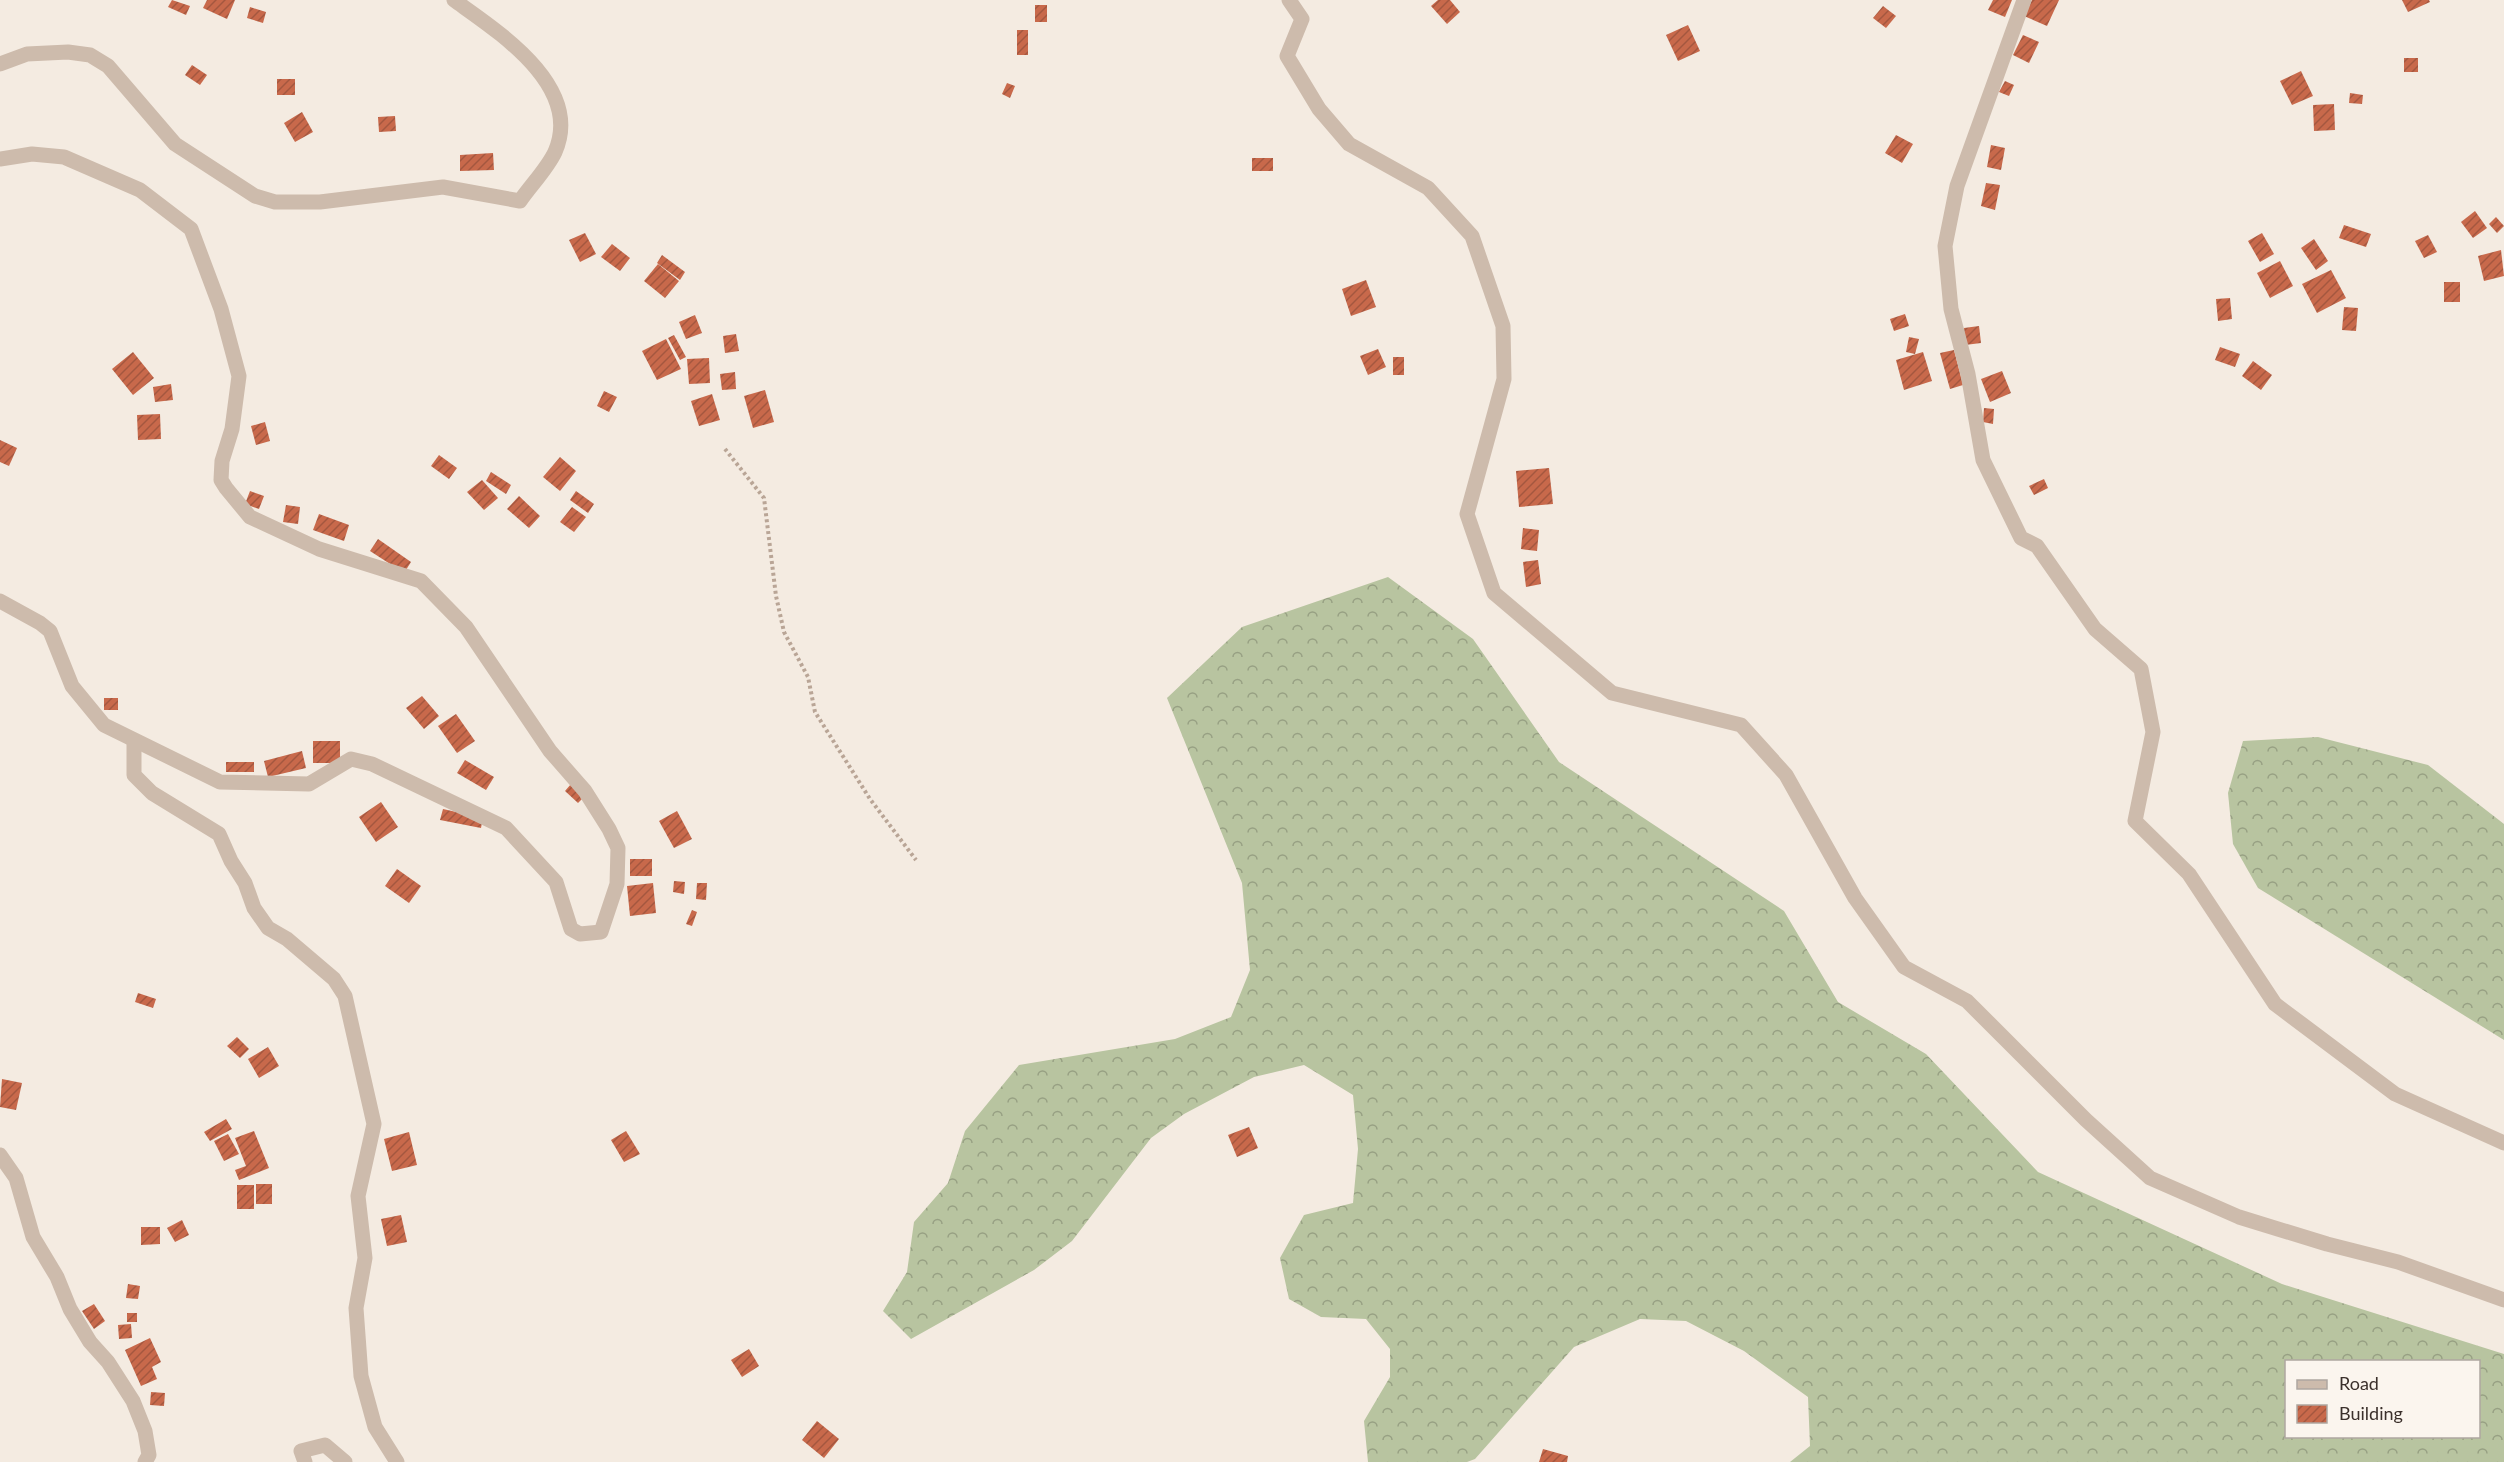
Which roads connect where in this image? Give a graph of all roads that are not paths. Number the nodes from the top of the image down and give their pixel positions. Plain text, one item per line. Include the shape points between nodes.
1 (454, 0) edge
2 (1289, 0) edge
3 (2024, 0) edge
4 (0, 64) edge
5 (0, 159) edge
6 (0, 602) edge
7 (134, 742) junction
8 (2504, 1143) edge
9 (0, 1155) edge
10 (2504, 1300) edge
11 (145, 1462) edge
12 (305, 1462) edge
13 (345, 1462) edge
14 (397, 1462) edge

1 - 4 street via 531,62 554,96 559,116 555,152 520,201 443,187 320,202 274,202 255,196 175,144 108,66 90,55 27,54
2 - 10 street via 1302,19 1287,56 1318,109 1348,144 1428,189 1472,236 1480,259 1503,326 1504,379 1467,514 1494,593 1612,693 1741,725 1785,776 1855,898 1904,967 1968,1001 2086,1120 2150,1178 2239,1217 2398,1262
3 - 8 street via 1957,186 1946,246 1951,309 1968,374 1983,460 2021,538 2037,546 2095,629 2141,669 2153,732 2135,821 2189,874 2274,1004 2395,1094
5 - 7 street via 32,154 64,156 140,190 191,229 221,309 239,376 221,480 250,517 319,549 421,581 466,627 550,751 585,791 618,848 617,884 602,932 580,934 571,929 556,882 506,828 372,764 351,759 309,784 220,783
6 - 7 street via 50,631 72,686 95,717
7 - 14 street via 134,776 152,793 219,834 254,908 268,928 334,979 345,996 374,1124 358,1196 365,1258 356,1308 362,1376 375,1427
9 - 11 street via 16,1178 33,1237 57,1277 70,1309 133,1401 145,1431 149,1455
12 - 13 street via 301,1451 325,1445

